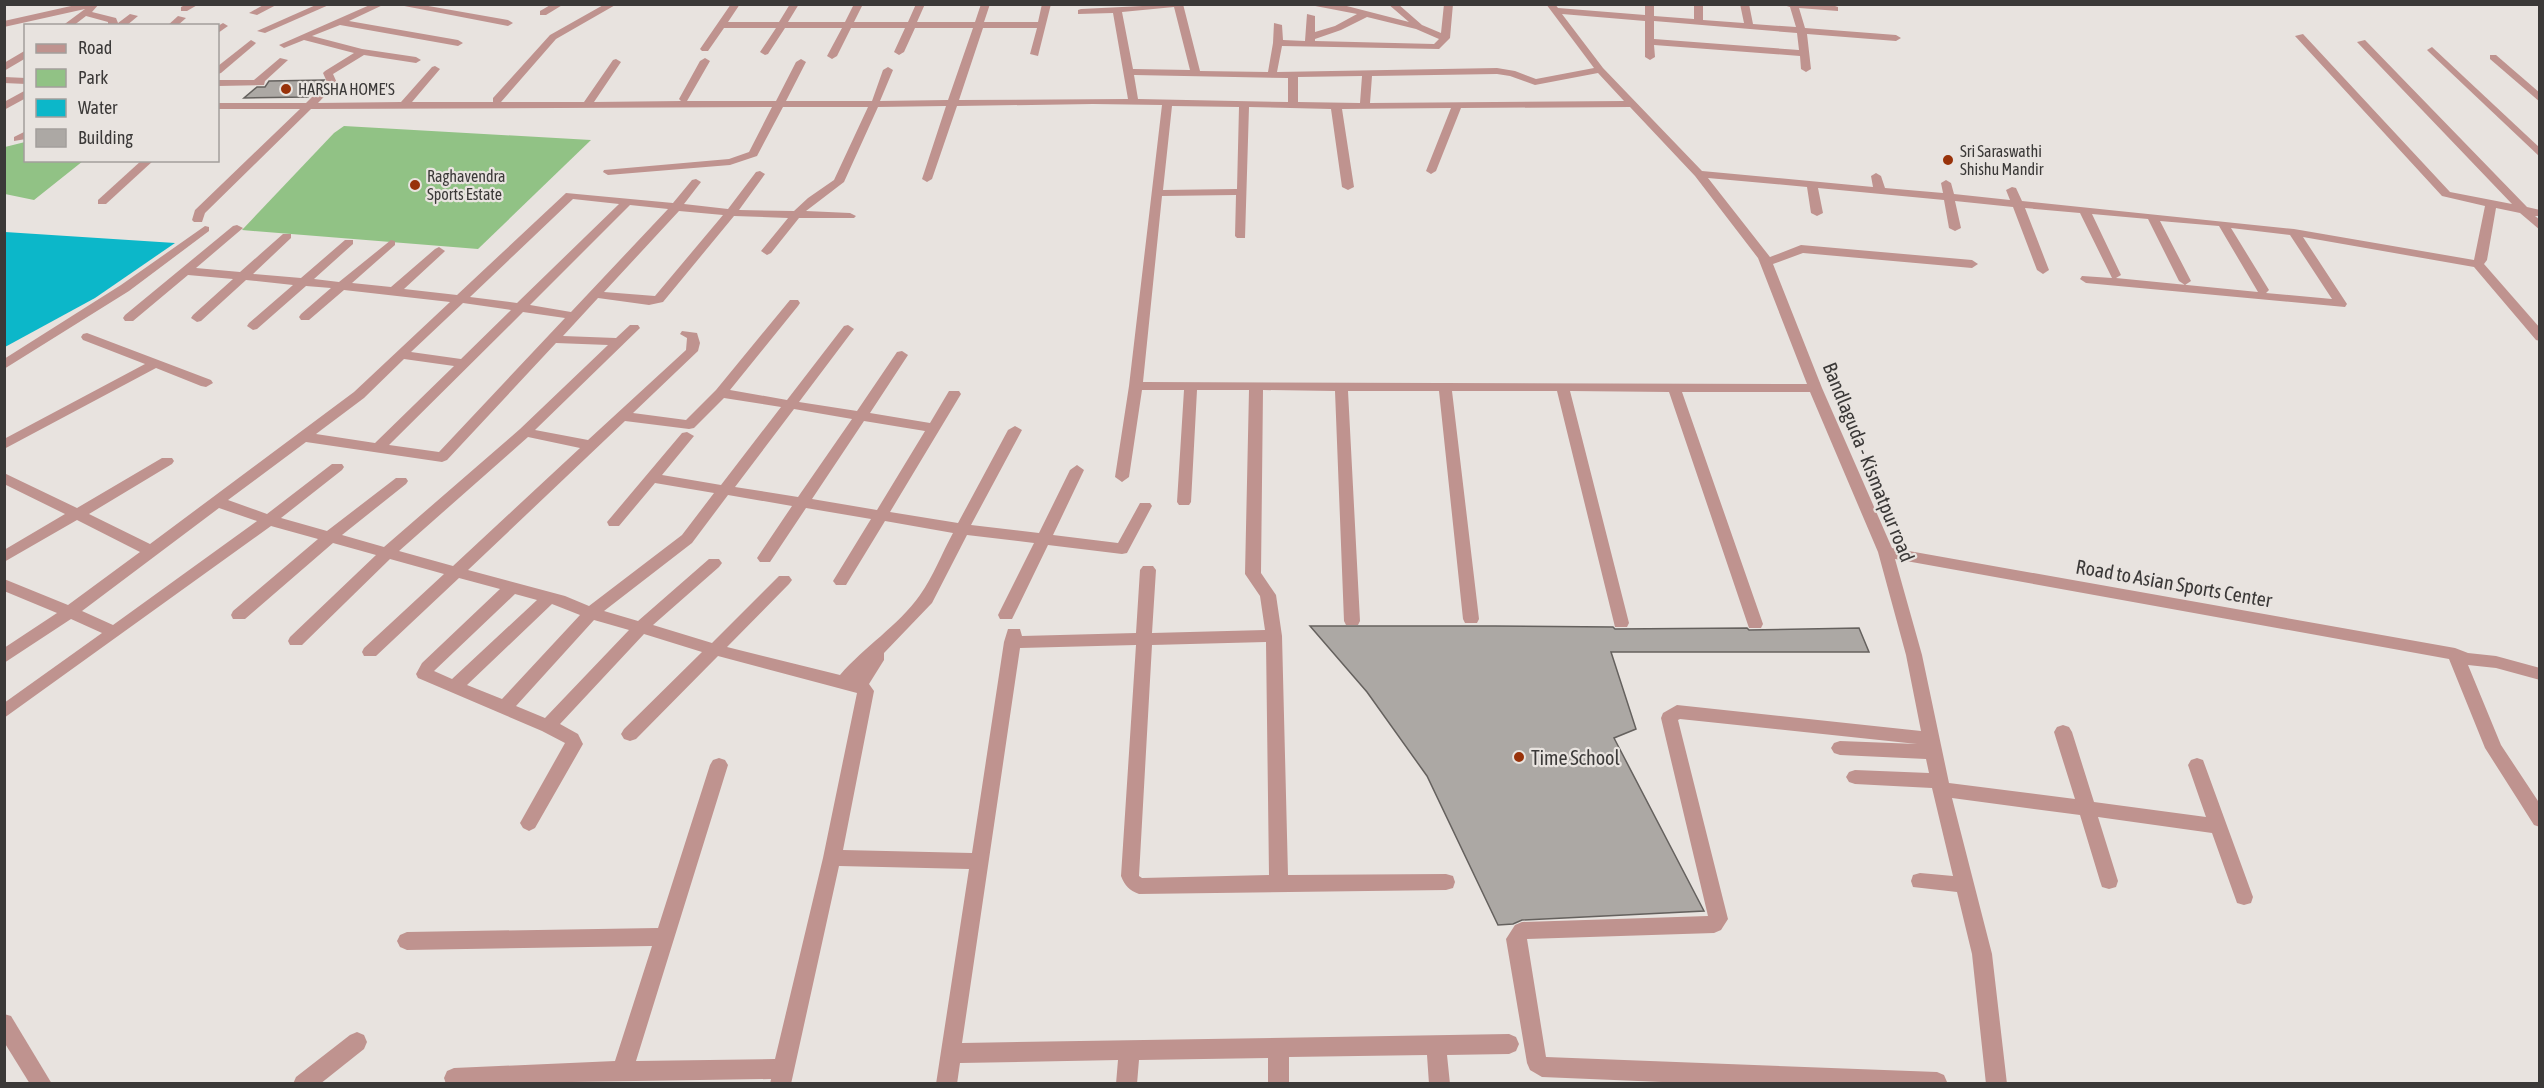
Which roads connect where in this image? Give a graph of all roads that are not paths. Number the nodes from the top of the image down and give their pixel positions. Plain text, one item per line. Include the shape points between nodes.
1 (96, 4) edge
2 (195, 4) edge
3 (273, 4) edge
4 (327, 4) edge
5 (381, 4) edge
6 (398, 4) edge
7 (560, 4) edge
8 (614, 4) edge
9 (736, 4) edge
10 (795, 4) edge
11 (859, 4) edge
12 (921, 4) edge
13 (986, 4) edge
14 (1047, 4) edge
15 (1178, 4) edge
16 (1309, 4) edge
17 (1392, 4) edge
18 (1449, 4) edge
19 (1649, 4) edge
20 (1698, 4) edge
21 (1744, 4) edge
22 (1784, 4) edge
23 (1335, 5) edge
24 (1794, 5) edge
25 (1554, 8) edge
26 (1835, 9) dead end
27 (1117, 10) junction
28 (1081, 12) dead end
29 (85, 13) junction
30 (254, 13) dead end
31 (543, 13) dead end
32 (1365, 14) junction
33 (133, 16) dead end
34 (1310, 16) dead end
35 (1649, 19) junction
36 (340, 22) junction
37 (508, 23) dead end
38 (1699, 23) junction
39 (4, 24) edge
40 (69, 24) edge
41 (113, 24) edge
42 (123, 24) edge
43 (173, 24) edge
44 (723, 25) junction
45 (1042, 25) junction
46 (1277, 25) dead end
47 (781, 26) junction
48 (848, 26) junction
49 (912, 26) junction
50 (978, 26) junction
51 (1419, 27) junction
52 (1749, 27) junction
53 (262, 31) dead end
54 (1802, 32) junction
55 (2300, 36) dead end
56 (303, 37) junction
57 (1445, 38) junction
58 (1896, 38) dead end
59 (1310, 41) junction
60 (1652, 42) junction
61 (2362, 42) dead end
62 (251, 43) dead end
63 (458, 43) dead end
64 (1278, 43) junction
65 (284, 45) dead end
66 (705, 49) dead end
67 (2432, 50) dead end
68 (362, 52) junction
69 (765, 52) dead end
70 (899, 52) dead end
71 (1803, 53) junction
72 (24, 54) edge
73 (1035, 54) dead end
74 (832, 56) dead end
75 (1650, 57) dead end
76 (2493, 57) dead end
77 (283, 60) dead end
78 (416, 60) dead end
79 (705, 61) dead end
80 (616, 62) dead end
81 (801, 62) dead end
82 (4, 68) edge
83 (435, 69) dead end
84 (1806, 69) dead end
85 (219, 70) edge
86 (888, 70) dead end
87 (1600, 70) junction
88 (1129, 72) junction
89 (1196, 73) junction
90 (1367, 73) junction
91 (1272, 75) junction
92 (1293, 75) junction
93 (4, 80) edge
94 (24, 81) edge
95 (1535, 82) junction
96 (219, 83) edge
97 (24, 94) edge
98 (1534, 94) junction
99 (684, 99) junction
100 (2540, 99) edge
101 (497, 100) junction
102 (875, 102) junction
103 (952, 102) junction
104 (1134, 102) junction
105 (310, 103) junction
106 (405, 103) junction
107 (588, 103) junction
108 (780, 103) junction
109 (1167, 103) junction
110 (219, 104) edge
111 (1632, 104) junction
112 (1500, 105) junction
113 (1546, 105) junction
114 (1244, 106) junction
115 (1293, 106) junction
116 (1336, 106) junction
117 (1365, 106) junction
118 (1457, 106) junction
119 (4, 107) edge
120 (2540, 154) edge
121 (147, 162) edge
122 (1431, 171) dead end
123 (608, 172) dead end
124 (760, 174) dead end
125 (1699, 174) junction
126 (1876, 176) dead end
127 (927, 179) dead end
128 (696, 182) dead end
129 (1946, 183) dead end
130 (1812, 185) junction
131 (1348, 187) dead end
132 (2012, 190) dead end
133 (1242, 192) junction
134 (1880, 192) junction
135 (1158, 193) junction
136 (1948, 198) junction
137 (102, 202) dead end
138 (627, 202) junction
139 (2016, 204) junction
140 (2491, 204) junction
141 (675, 208) junction
142 (2084, 209) junction
143 (2525, 212) junction
144 (731, 213) junction
145 (1817, 213) dead end
146 (2540, 213) edge
147 (795, 216) junction
148 (850, 216) dead end
149 (2152, 216) junction
150 (2223, 223) junction
151 (2540, 227) edge
152 (237, 228) dead end
153 (1955, 228) dead end
154 (2294, 232) junction
155 (287, 236) dead end
156 (1241, 236) dead end
157 (348, 242) dead end
158 (391, 243) dead end
159 (439, 251) dead end
160 (767, 251) dead end
161 (1766, 262) junction
162 (2477, 263) junction
163 (1972, 264) dead end
164 (2043, 270) dead end
165 (186, 271) junction
166 (2115, 275) dead end
167 (243, 276) junction
168 (2086, 279) dead end
169 (2185, 281) dead end
170 (303, 282) junction
171 (341, 285) junction
172 (2263, 290) dead end
173 (394, 291) junction
174 (594, 294) junction
175 (458, 300) junction
176 (794, 303) dead end
177 (518, 307) junction
178 (573, 316) junction
179 (305, 317) dead end
180 (129, 318) dead end
181 (196, 318) dead end
182 (253, 326) dead end
183 (634, 328) dead end
184 (848, 329) dead end
185 (686, 334) dead end
186 (87, 336) dead end
187 (2540, 337) edge
188 (552, 339) junction
189 (619, 342) junction
190 (401, 355) junction
191 (902, 355) dead end
192 (155, 363) junction
193 (463, 363) junction
194 (4, 365) edge
195 (206, 383) dead end
196 (1136, 386) junction
197 (1191, 386) junction
198 (1256, 387) junction
199 (1341, 387) junction
200 (1445, 387) junction
201 (1674, 387) junction
202 (1563, 388) junction
203 (1815, 388) junction
204 (721, 393) junction
205 (954, 394) dead end
206 (791, 404) junction
207 (862, 415) junction
208 (620, 416) junction
209 (933, 428) junction
210 (1015, 430) dead end
211 (525, 432) junction
212 (687, 436) dead end
213 (303, 437) junction
214 (4, 445) edge
215 (590, 445) junction
216 (378, 448) junction
217 (167, 461) dead end
218 (337, 467) dead end
219 (1077, 470) dead end
220 (1122, 477) dead end
221 (4, 478) edge
222 (651, 478) junction
223 (401, 481) dead end
224 (725, 490) junction
225 (218, 502) junction
226 (803, 502) junction
227 (1184, 502) dead end
228 (1145, 506) dead end
229 (78, 514) junction
230 (880, 515) junction
231 (269, 520) junction
232 (614, 522) dead end
233 (962, 529) junction
234 (331, 536) junction
235 (1043, 539) junction
236 (152, 551) junction
237 (388, 552) junction
238 (1886, 552) junction
239 (4, 557) edge
240 (765, 558) dead end
241 (714, 563) dead end
242 (1148, 570) dead end
243 (456, 572) junction
244 (784, 580) dead end
245 (841, 580) dead end
246 (4, 584) edge
247 (512, 588) junction
248 (549, 598) junction
249 (70, 612) junction
250 (591, 613) junction
251 (238, 615) dead end
252 (1471, 619) dead end
253 (1352, 621) dead end
254 (1621, 623) dead end
255 (1755, 624) dead end
256 (641, 627) junction
257 (1011, 630) junction
258 (115, 632) junction
259 (1274, 636) junction
260 (1143, 638) junction
261 (296, 641) dead end
262 (713, 649) junction
263 (370, 652) dead end
264 (2455, 654) junction
265 (4, 657) edge
266 (2540, 674) edge
267 (851, 684) junction
268 (455, 686) junction
269 (504, 708) junction
270 (4, 712) edge
271 (548, 726) junction
272 (2063, 732) dead end
273 (630, 734) dead end
274 (1932, 746) junction
275 (1840, 748) dead end
276 (718, 765) dead end
277 (2198, 765) dead end
278 (1855, 777) dead end
279 (1940, 785) junction
280 (2085, 808) junction
281 (2540, 820) edge
282 (529, 823) dead end
283 (2218, 826) junction
284 (832, 858) junction
285 (979, 861) junction
286 (1920, 881) dead end
287 (2109, 881) dead end
288 (1446, 882) dead end
289 (1280, 883) junction
290 (1965, 885) junction
291 (2244, 897) dead end
292 (664, 937) junction
293 (407, 941) dead end
294 (4, 1023) edge
295 (357, 1042) dead end
296 (1509, 1044) dead end
297 (1436, 1046) junction
298 (1278, 1048) junction
299 (1129, 1051) junction
300 (951, 1053) junction
301 (622, 1071) junction
302 (782, 1076) edge
303 (454, 1078) dead end
304 (1937, 1082) dead end
305 (42, 1083) edge
306 (303, 1083) edge
307 (946, 1083) edge
308 (1126, 1083) edge
309 (1280, 1083) edge
310 (1440, 1083) edge
311 (1997, 1083) edge

1 - 29 street
1 - 39 street
2 - 43 street
3 - 30 street
4 - 53 street
5 - 36 street
6 - 37 street
7 - 31 street
8 - 101 street via 553,37
9 - 44 street
10 - 47 street
11 - 48 street
12 - 49 street
13 - 50 street
14 - 45 street
15 - 27 street
15 - 89 street
16 - 23 street
17 - 51 street
18 - 57 street
19 - 35 street
20 - 38 street
21 - 52 street
22 - 24 street
23 - 32 street
24 - 26 street
24 - 54 street
25 - 35 street
25 - 87 street, Bandlaguda - Kismatpur road
27 - 28 street
27 - 88 street
29 - 40 street
29 - 41 street via 113,20
32 - 51 street
32 - 59 street
33 - 42 street
34 - 59 street
35 - 38 street
35 - 60 street
36 - 56 street
36 - 63 street
38 - 52 street
44 - 47 street
44 - 66 street
45 - 50 street
45 - 73 street
46 - 64 street
47 - 48 street
47 - 69 street
48 - 49 street
48 - 74 street
49 - 50 street
49 - 70 street
50 - 103 street
51 - 57 street
52 - 54 street
54 - 58 street
54 - 71 street
55 - 140 street via 2446,194
56 - 65 street
56 - 68 street
57 - 59 street via 1439,46 1432,47
59 - 64 street
60 - 71 street
60 - 75 street
61 - 143 street
62 - 85 street
64 - 91 street
67 - 120 street
68 - 78 street
68 - 105 street via 327,73 332,82
71 - 84 street
72 - 82 street
76 - 100 street
77 - 96 street via 259,83
79 - 99 street
80 - 107 street
81 - 108 street
83 - 106 street
86 - 102 street
87 - 95 street
87 - 111 street, Bandlaguda - Kismatpur road
88 - 89 street
88 - 104 street
89 - 91 street
90 - 92 street
90 - 95 street via 1497,71
90 - 117 street
91 - 92 street
92 - 115 street
93 - 94 street
95 - 98 street
97 - 119 street
98 - 112 street
98 - 113 street
99 - 107 street
99 - 108 street
101 - 106 street
101 - 107 street
102 - 103 street
102 - 108 street
102 - 147 street via 839,182
103 - 104 street
103 - 127 street
104 - 109 street
105 - 106 street
105 - 110 street
105 - 194 street via 199,212 201,224 125,288
106 - 107 street
107 - 108 street
108 - 123 street via 753,154 743,159
109 - 114 street
109 - 135 street
111 - 113 street
111 - 125 street, Bandlaguda - Kismatpur road
112 - 113 street
112 - 118 street
114 - 115 street
114 - 133 street
115 - 116 street
116 - 117 street
116 - 131 street
117 - 118 street
118 - 122 street
121 - 137 street
124 - 144 street
125 - 130 street
125 - 161 street, Bandlaguda - Kismatpur road
126 - 134 street
128 - 141 street
129 - 136 street
130 - 134 street
130 - 145 street
132 - 139 street
133 - 135 street
133 - 156 street
134 - 136 street
135 - 196 street
136 - 139 street
136 - 153 street
138 - 141 street
138 - 175 street via 570,195
138 - 177 street
139 - 142 street
139 - 164 street
140 - 143 street
140 - 162 street via 2481,260
141 - 144 street
141 - 174 street
142 - 149 street
142 - 166 street
143 - 146 street
143 - 151 street
144 - 147 street
144 - 174 street via 659,299
147 - 148 street
147 - 160 street
149 - 150 street
149 - 169 street
150 - 154 street
150 - 172 street
152 - 165 street
154 - 162 street
154 - 168 street via 2341,304
155 - 167 street
157 - 170 street
158 - 171 street
159 - 173 street
161 - 163 street via 1801,249
161 - 203 street, Bandlaguda - Kismatpur road
162 - 187 street
165 - 167 street
165 - 180 street
167 - 170 street
167 - 181 street
170 - 171 street
170 - 182 street
171 - 173 street
171 - 179 street
173 - 175 street
174 - 178 street
175 - 177 street
175 - 190 street
176 - 204 street
177 - 178 street
177 - 193 street
178 - 188 street
183 - 189 street
184 - 206 street
185 - 208 street via 693,336 692,351
186 - 192 street
188 - 189 street
188 - 216 street via 442,457
189 - 211 street
190 - 193 street
190 - 213 street
191 - 207 street
192 - 195 street
192 - 214 street
193 - 216 street
196 - 197 street
196 - 220 street
197 - 198 street
197 - 227 street
198 - 199 street
198 - 259 street via 1253,574 1268,595
199 - 200 street
199 - 253 street
200 - 202 street
200 - 252 street
201 - 202 street
201 - 203 street
201 - 255 street
202 - 254 street
203 - 238 street, Bandlaguda - Kismatpur road
204 - 206 street
204 - 208 street via 689,425
205 - 209 street
206 - 207 street
206 - 224 street
207 - 209 street
207 - 226 street
208 - 215 street
209 - 230 street
210 - 233 street
211 - 215 street
211 - 237 street
212 - 222 street
213 - 216 street
213 - 225 street
215 - 243 street
217 - 229 street
218 - 231 street
219 - 235 street
221 - 229 street
222 - 224 street
222 - 232 street
223 - 234 street
224 - 226 street
224 - 250 street via 687,539
225 - 231 street
225 - 236 street
226 - 230 street
226 - 240 street
228 - 235 street via 1122,549
229 - 236 street
229 - 239 street
230 - 233 street
230 - 245 street
231 - 234 street
231 - 258 street
233 - 235 street
233 - 267 street via 926,599 876,651 876,660
234 - 237 street
234 - 251 street
235 - 257 street
236 - 249 street
237 - 243 street
237 - 261 street
238 - 264 street, Road to Asian Sports Center
238 - 274 street, Bandlaguda - Kismatpur road via 1914,655
241 - 256 street
242 - 260 street
243 - 247 street
243 - 263 street
244 - 262 street
246 - 249 street
247 - 248 street
247 - 268 street via 425,671 424,674
248 - 250 street
248 - 268 street
249 - 258 street
249 - 265 street
250 - 256 street
250 - 269 street
256 - 262 street
256 - 271 street
257 - 260 street
257 - 285 street
258 - 270 street
259 - 260 street
259 - 289 street
260 - 289 street via 1132,882 1138,886
262 - 267 street
262 - 273 street
264 - 266 street, Road to Asian Sports Center
264 - 281 street via 2494,748
267 - 284 street via 866,691
268 - 269 street
269 - 271 street
271 - 282 street via 574,744
272 - 280 street
274 - 275 street
274 - 279 street, Bandlaguda - Kismatpur road
274 - 304 street via 1673,713 1669,718 1718,919 1714,924 1522,931 1516,939 1537,1063 1542,1067
276 - 292 street
277 - 283 street
278 - 279 street
279 - 280 street
279 - 290 street, Bandlaguda - Kismatpur road
280 - 283 street
280 - 287 street
283 - 291 street
284 - 285 street
284 - 302 street
285 - 300 street
286 - 290 street
288 - 289 street
290 - 311 street, Bandlaguda - Kismatpur road via 1982,954
292 - 293 street
292 - 301 street
294 - 305 street
295 - 306 street
296 - 297 street
297 - 298 street
297 - 310 street
298 - 299 street
298 - 309 street
299 - 300 street
299 - 308 street
300 - 307 street
301 - 302 street
301 - 303 street

